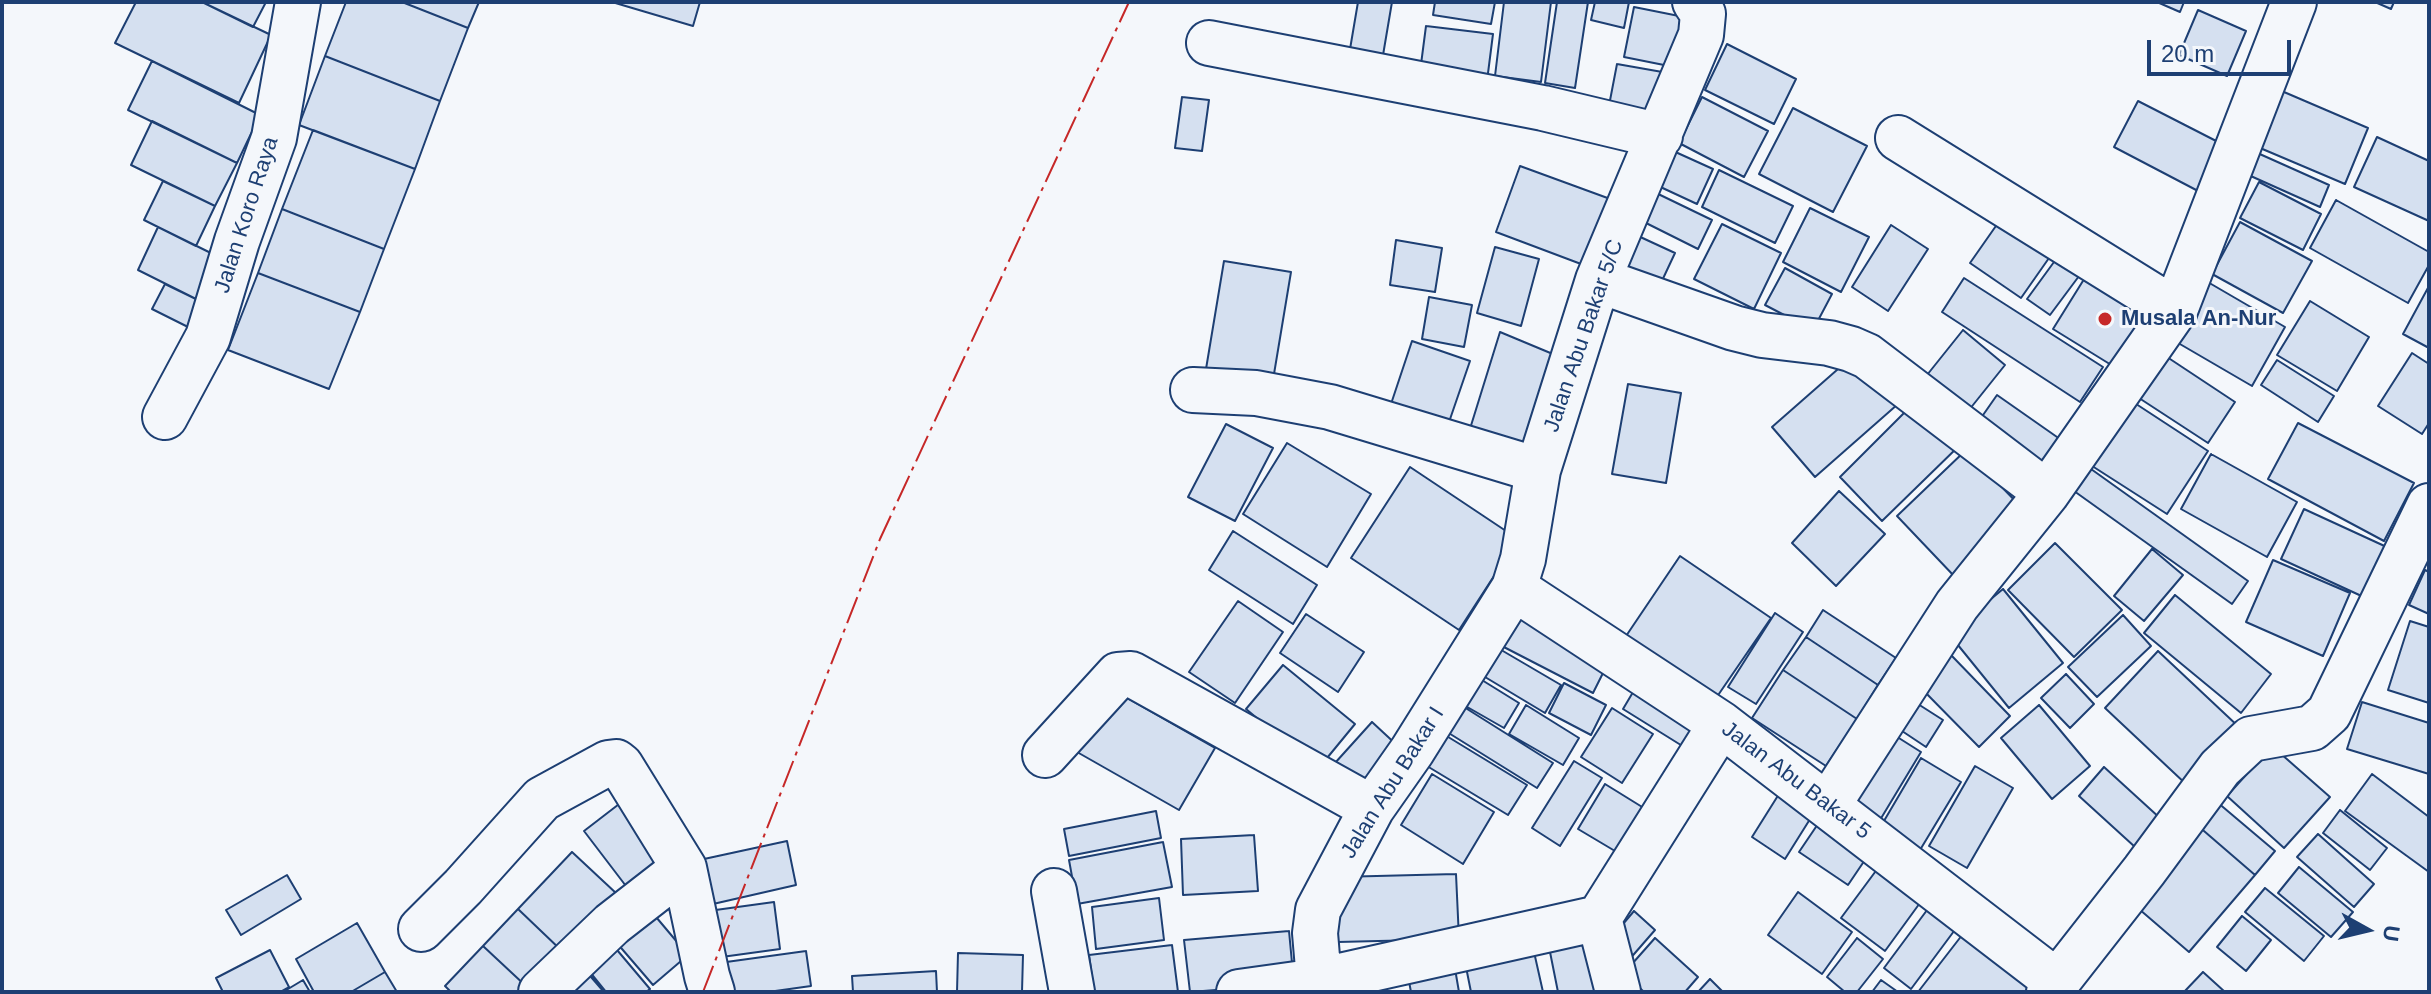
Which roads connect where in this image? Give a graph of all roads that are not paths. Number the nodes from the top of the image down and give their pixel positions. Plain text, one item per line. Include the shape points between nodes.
1 (298, 2) edge
2 (1695, 2) edge
3 (2294, 2) edge
4 (1209, 43) dead end
5 (1660, 136) junction
6 (1898, 138) dead end
7 (1598, 280) junction
8 (2175, 310) junction
9 (1193, 390) dead end
10 (165, 417) dead end
11 (1538, 470) junction
12 (2047, 493) junction
13 (2429, 506) edge
14 (1514, 588) junction
15 (1721, 724) junction
16 (1045, 755) dead end
17 (1828, 805) junction
18 (1372, 808) junction
19 (684, 868) junction
20 (1054, 891) dead end
21 (1599, 918) junction
22 (421, 929) dead end
23 (1319, 987) edge
24 (2053, 987) edge
25 (541, 992) edge
26 (712, 992) edge
27 (1072, 992) edge
28 (1239, 992) edge
29 (1618, 992) edge

1 - 10 street, Jalan Koro Raya via 274,138 208,337
2 - 5 street, Jalan Abu Bakar 5/C via 1703,14 1701,35
3 - 8 street
4 - 5 street
5 - 7 street, Jalan Abu Bakar 5/C
6 - 8 street
7 - 11 street, Jalan Abu Bakar 5/C
7 - 12 street via 1734,328 1829,343 1867,356
8 - 12 street
9 - 11 street via 1256,393 1330,407
11 - 14 street, Jalan Abu Bakar 5/C
12 - 17 street via 1957,605
13 - 24 street via 2329,713 2312,728 2251,739 2220,768
14 - 15 street, Jalan Abu Bakar 5
14 - 18 street, Jalan Abu Bakar I
15 - 17 street, Jalan Abu Bakar 5
15 - 21 street
16 - 18 street via 1118,675 1131,674
17 - 24 street, Jalan Abu Bakar 5
18 - 23 street, Jalan Abu Bakar I via 1318,910
19 - 22 street via 621,766 608,763 542,799
19 - 25 street via 612,924
19 - 26 street
20 - 27 street
21 - 23 street
21 - 29 street
23 - 28 street

